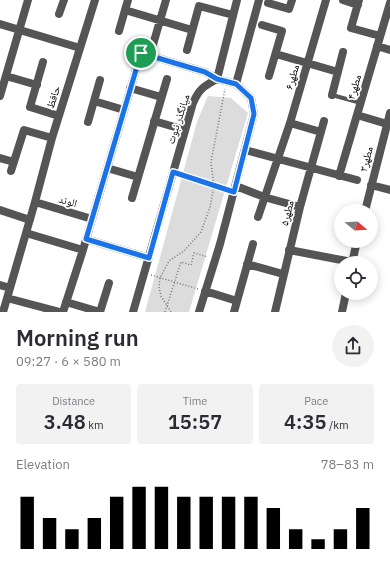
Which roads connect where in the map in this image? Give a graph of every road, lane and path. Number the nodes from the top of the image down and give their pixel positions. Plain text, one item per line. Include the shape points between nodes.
1 (28, 0) edge
2 (64, 0) edge
3 (93, 0) edge
4 (128, 0) edge
5 (166, 0) edge
6 (237, 0) edge
7 (259, 0) edge
8 (292, 0) edge
9 (326, 0) edge
10 (343, 0) edge
11 (358, 2) edge
12 (268, 3) dead end
13 (390, 3) edge
14 (125, 10) junction
15 (60, 14) dead end
16 (233, 15) junction
17 (160, 20) junction
18 (0, 24) edge
19 (262, 25) dead end
20 (19, 30) junction
21 (192, 30) junction
22 (119, 31) dead end
23 (380, 36) junction
24 (377, 46) junction
25 (80, 48) junction
26 (187, 50) dead end
27 (390, 50) edge
28 (344, 52) dead end
29 (276, 54) junction
30 (150, 55) junction
31 (44, 62) dead end
32 (308, 63) junction
33 (338, 72) junction
34 (6, 76) junction
35 (269, 76) dead end
36 (167, 79) dead end
37 (217, 79) junction
38 (100, 80) dead end
39 (227, 82) junction
40 (236, 84) junction
41 (37, 85) junction
42 (130, 88) junction
43 (332, 95) joint
44 (0, 96) edge
45 (161, 97) junction
46 (94, 101) junction
47 (361, 103) junction
48 (124, 110) junction
49 (390, 113) edge
50 (59, 116) junction
51 (357, 116) junction
52 (324, 121) dead end
53 (88, 122) dead end
54 (154, 122) junction
55 (290, 123) junction
56 (387, 124) junction
57 (185, 130) junction
58 (321, 132) junction
59 (52, 138) junction
60 (245, 150) junction
61 (0, 158) edge
62 (277, 160) junction
63 (14, 162) junction
64 (107, 168) junction
65 (310, 169) junction
66 (11, 171) dead end
67 (173, 172) junction
68 (339, 176) junction
69 (138, 177) junction
70 (357, 180) dead end
71 (371, 185) junction
72 (214, 186) junction
73 (235, 189) junction
74 (390, 190) edge
75 (264, 197) junction
76 (132, 198) dead end
77 (35, 202) junction
78 (366, 204) edge
79 (300, 207) junction
80 (0, 210) edge
81 (258, 217) dead end
82 (92, 219) junction
83 (30, 220) junction
84 (26, 233) junction
85 (86, 239) junction
86 (253, 244) dead end
87 (83, 250) junction
88 (289, 250) junction
89 (149, 258) junction
90 (215, 259) junction
91 (334, 259) edge
92 (247, 264) junction
93 (144, 273) junction
94 (283, 274) junction
95 (160, 278) junction
96 (175, 282) junction
97 (109, 283) dead end
98 (0, 285) edge
99 (10, 288) junction
100 (205, 291) junction
101 (7, 298) junction
102 (345, 300) edge
103 (237, 301) junction
104 (66, 302) junction
105 (167, 305) junction
106 (34, 309) edge
107 (2, 311) edge
108 (61, 312) edge
109 (100, 312) edge
110 (133, 312) edge
111 (165, 312) edge
112 (172, 312) edge
113 (199, 312) edge
114 (234, 312) edge
115 (274, 312) edge
116 (342, 312) edge

1 - 20 street
2 - 15 street
3 - 25 street, حافظ
4 - 14 street
5 - 17 street
6 - 16 street
7 - 40 street
8 - 12 street via 289,9
9 - 32 street, مطهر۶
10 - 11 street
11 - 23 street via 351,28
13 - 23 street, مطهر۴
14 - 17 street
14 - 22 street
16 - 21 street via 199,6
16 - 37 street
17 - 21 street
17 - 30 street
18 - 20 street
19 - 29 street via 282,31
20 - 25 street
20 - 34 street
21 - 26 street
23 - 24 street, مطهر۴
24 - 27 street
24 - 47 street, مطهر۴
25 - 50 street, حافظ
28 - 33 street
29 - 32 street
29 - 35 street
30 - 37 street via 205,72
30 - 42 street via 141,53
31 - 41 street
32 - 33 street
32 - 55 street, مطهر۶
33 - 43 street
34 - 41 street
34 - 44 street
36 - 45 street
37 - 39 street
37 - 57 street, میانگذر نبوت via 204,86 197,94
38 - 46 street
39 - 40 street
39 - 72 path via 211,162
40 - 60 street via 251,98 254,114
41 - 50 street via 30,107
42 - 45 street
42 - 48 street
43 - 47 lane
45 - 54 street
46 - 48 street
46 - 53 street
47 - 51 street, مطهر۴
48 - 64 street
49 - 56 street, مطهر۳
50 - 59 street, حافظ
51 - 56 street
51 - 68 street, مطهر۴
52 - 58 street, مطهر۵
54 - 57 street
54 - 69 street
55 - 58 street
55 - 62 street, مطهر۶
56 - 71 street, مطهر۳
57 - 67 street, میانگذر نبوت
58 - 65 street, مطهر۵
59 - 63 street via 24,130
59 - 77 street, حافظ
60 - 62 street
60 - 73 street
61 - 63 street
62 - 65 street
62 - 75 street, مطهر۶
63 - 66 street
64 - 69 street
64 - 82 street
65 - 68 street
65 - 79 street, مطهر۵
67 - 72 path
67 - 89 street, میانگذر نبوت
68 - 70 street
69 - 76 street
71 - 74 street
71 - 78 street, مطهر۳
72 - 73 path
72 - 95 path via 201,232 184,251 169,261
73 - 75 street
73 - 90 street
75 - 79 street
75 - 81 street, مطهر۶
77 - 82 street, الوند
77 - 83 street
79 - 88 street, مطهر۵
80 - 83 street
82 - 85 street
83 - 84 street
84 - 87 street
84 - 99 street
85 - 87 street
85 - 89 street
86 - 92 street
87 - 104 street
88 - 91 street
88 - 94 street, مطهر۵
89 - 93 street, میانگذر نبوت
90 - 96 path via 194,253 191,265 180,262
90 - 100 street
92 - 94 street
92 - 103 street
93 - 95 path
93 - 110 street, میانگذر نبوت
94 - 115 street, مطهر۵
95 - 96 path
95 - 105 path via 161,296
96 - 100 path
96 - 105 path
97 - 109 street
98 - 99 street
99 - 101 street
100 - 103 street
100 - 113 street
101 - 106 street
101 - 107 street
102 - 116 street
103 - 114 street
104 - 108 street
104 - 109 street
105 - 111 path
105 - 112 path
106 - 108 street

